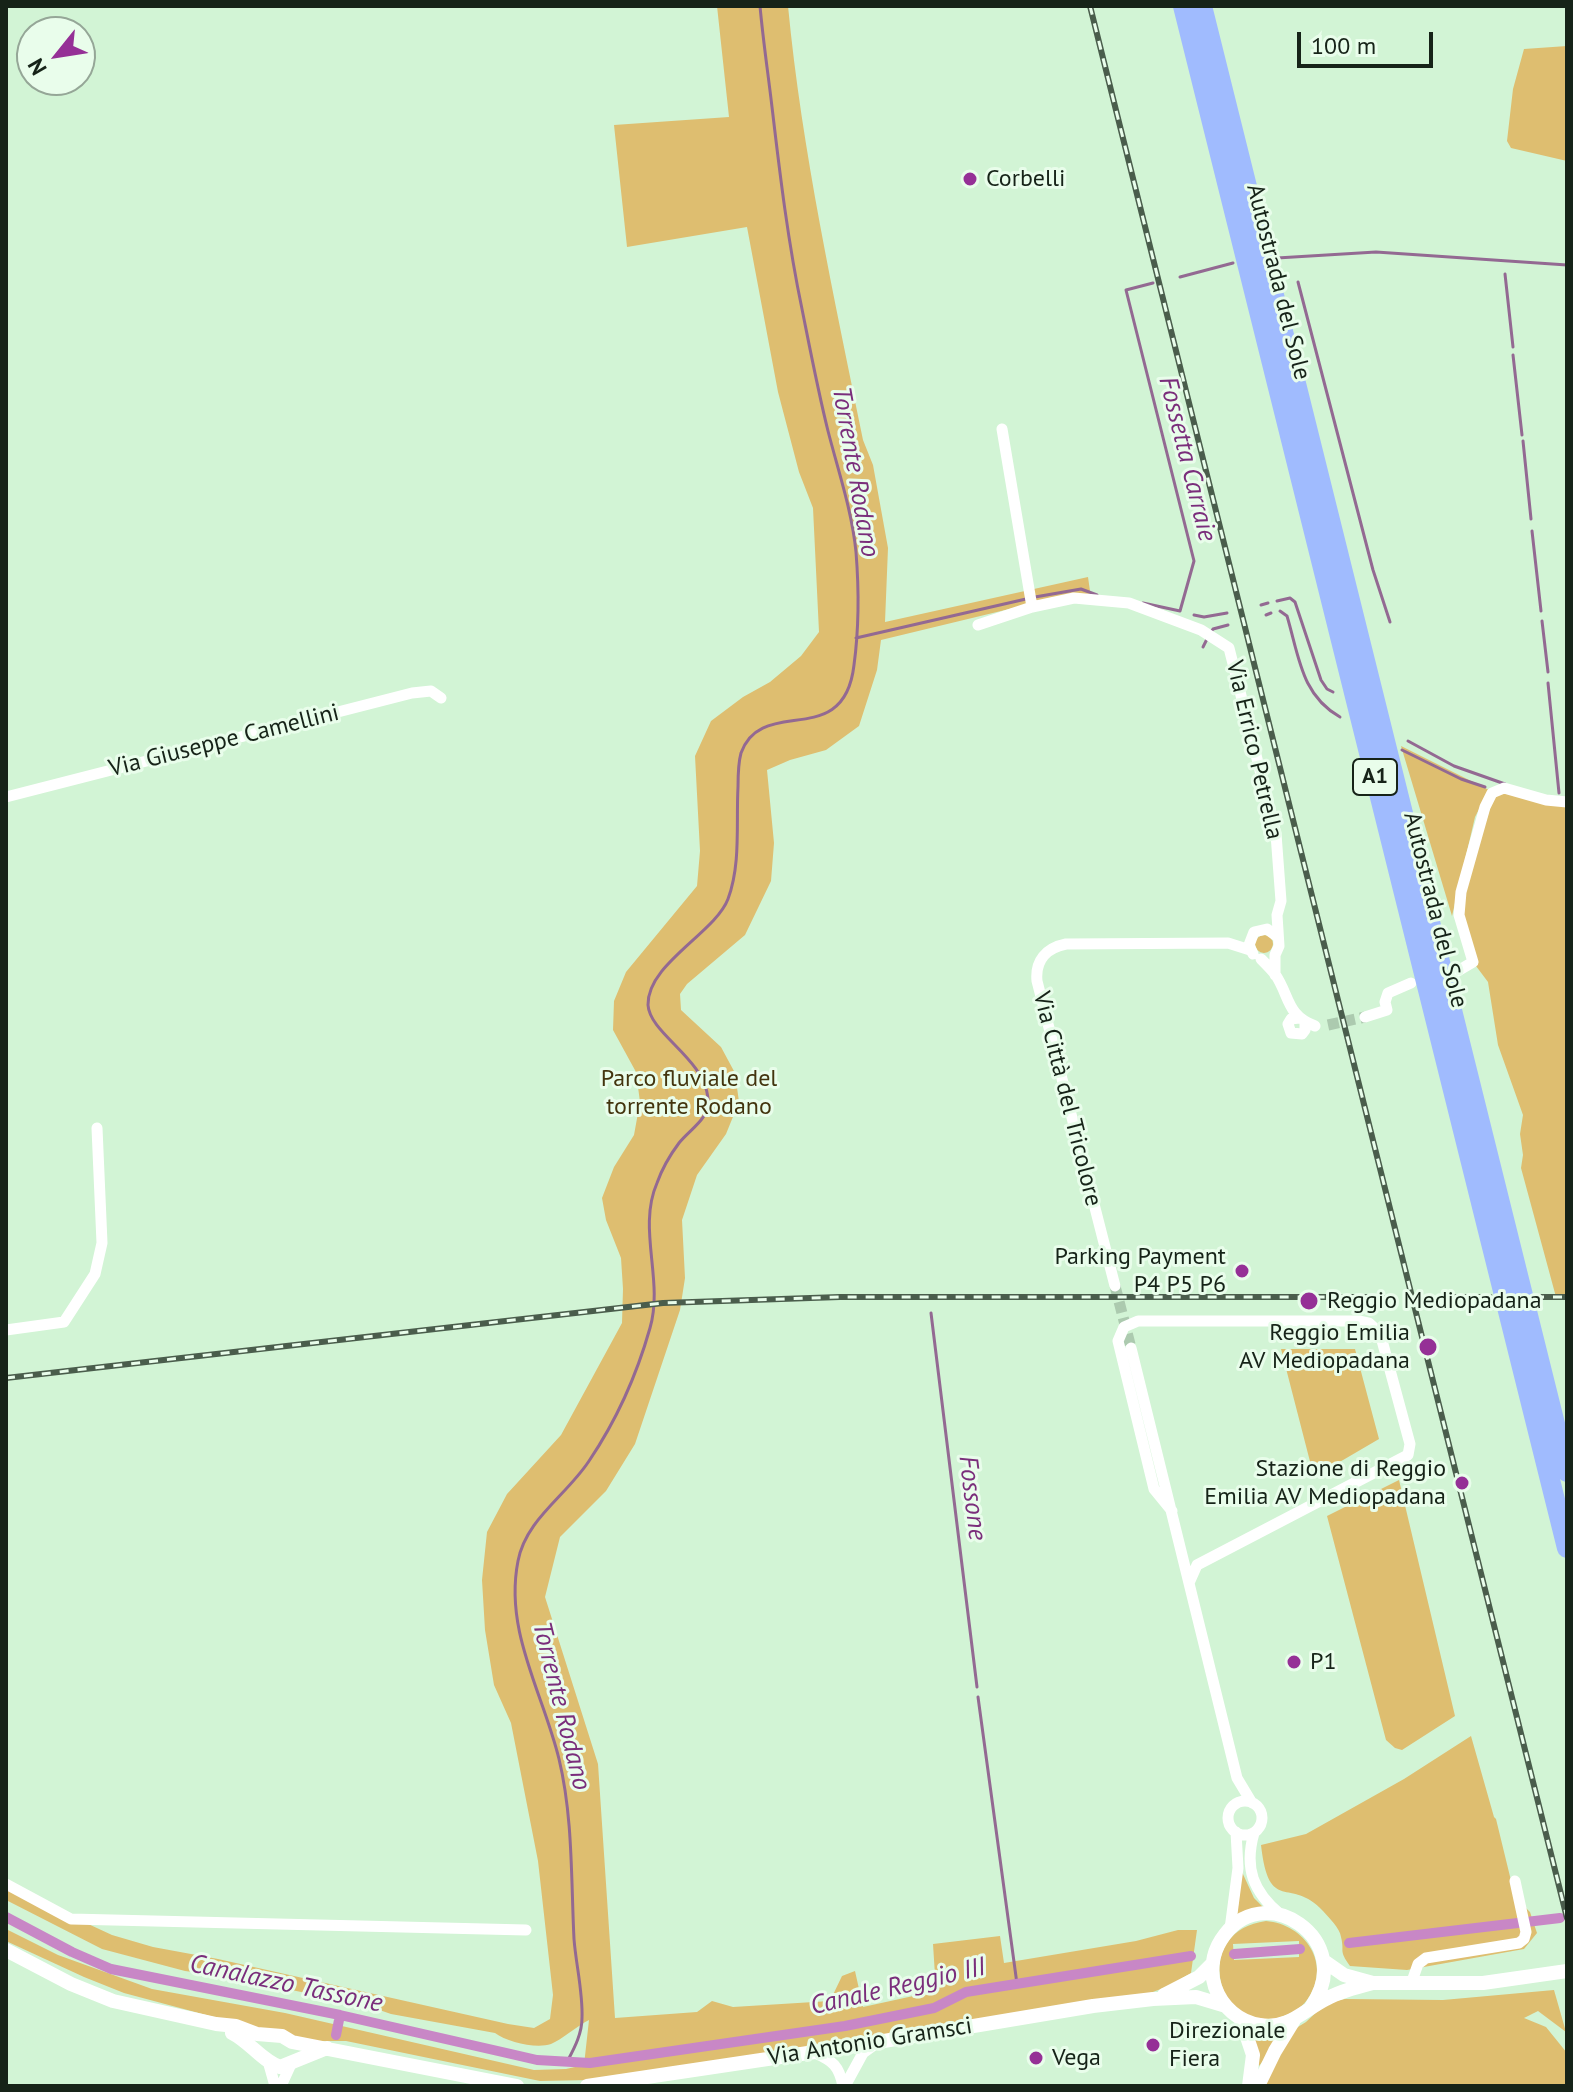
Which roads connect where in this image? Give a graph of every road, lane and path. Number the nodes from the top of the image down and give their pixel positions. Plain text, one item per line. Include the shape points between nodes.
1 (1183, 6) edge
2 (1202, 6) edge
3 (1002, 429) dead end
4 (1032, 607) junction
5 (978, 625) dead end
6 (441, 698) dead end
7 (6, 797) edge
8 (1567, 802) edge
9 (1277, 915) junction
10 (1262, 928) junction
11 (1251, 936) junction
12 (1278, 937) junction
13 (1228, 943) junction
14 (1250, 950) junction
15 (1275, 955) junction
16 (1261, 959) junction
17 (1456, 972) dead end
18 (1275, 975) junction
19 (1411, 983) dead end
20 (1365, 1017) tunnel mouth
21 (1307, 1024) dead end
22 (97, 1128) dead end
23 (1115, 1286) tunnel mouth
24 (6, 1330) edge
25 (1131, 1348) tunnel mouth
26 (1567, 1472) edge
27 (1172, 1511) junction
28 (1567, 1548) edge
29 (1189, 1583) junction
30 (1237, 1778) junction
31 (1252, 1803) junction
32 (1232, 1808) junction
33 (1236, 1832) junction
34 (1254, 1833) junction
35 (1515, 1881) dead end
36 (6, 1884) edge
37 (1281, 1915) junction
38 (1230, 1929) junction
39 (526, 1930) dead end
40 (6, 1950) edge
41 (1324, 1961) junction
42 (1213, 1963) junction
43 (1567, 1971) edge
44 (1373, 1983) junction
45 (1411, 1984) junction
46 (1153, 1999) junction
47 (1226, 2006) junction
48 (1311, 2007) junction
49 (1241, 2019) junction
50 (1294, 2020) junction
51 (216, 2024) junction
52 (274, 2037) junction
53 (292, 2042) junction
54 (876, 2043) junction
55 (328, 2047) junction
56 (848, 2047) junction
57 (814, 2052) junction
58 (267, 2059) junction
59 (292, 2061) junction
60 (858, 2062) junction
61 (839, 2069) junction
62 (275, 2086) edge
63 (281, 2086) edge
64 (517, 2086) edge
65 (587, 2086) edge
66 (844, 2086) edge
67 (1249, 2086) edge
68 (1258, 2086) edge

1 - 28 highway, Autostrada del Sole / A1
2 - 26 highway, Autostrada del Sole / A1
3 - 4 street
4 - 5 street, Via Errico Petrella
4 - 9 street, Via Errico Petrella via 1074,598 1129,603 1201,630 1229,648 1275,828 1281,901
6 - 7 street, Via Giuseppe Camellini via 431,691 412,693
8 - 17 street via 1504,788 1492,793 1459,908 1473,962
9 - 10 street
9 - 12 street
10 - 11 street
10 - 12 street
11 - 13 street
11 - 14 street
12 - 15 street
13 - 14 street
13 - 23 street, Via Città del Tricolore via 1066,944 1045,953 1038,963 1037,981
14 - 16 street
15 - 16 street
15 - 18 street
16 - 18 street
18 - 21 street via 1289,1006
19 - 20 street via 1388,993 1387,1010
22 - 24 street via 102,1243 95,1274 64,1322
25 - 27 street
27 - 29 street
27 - 29 street via 1154,1489 1118,1341 1124,1327 1138,1321 1360,1321 1380,1333 1410,1444 1408,1455 1197,1565
29 - 30 street
30 - 31 street
30 - 32 street
31 - 32 street
31 - 34 street via 1262,1816
32 - 33 street via 1228,1818
33 - 34 street
33 - 38 street via 1238,1868
34 - 37 street via 1248,1856 1251,1878
35 - 45 street via 1524,1939 1426,1958
36 - 39 street via 71,1919
37 - 38 street via 1250,1917
37 - 41 street via 1313,1935
38 - 42 street, Via Antonio Gramsci via 1218,1944
40 - 51 street via 103,1998
41 - 44 street via 1344,1975
41 - 48 street via 1324,1981
42 - 46 street, Via Antonio Gramsci via 1199,1977
42 - 47 street, Via Antonio Gramsci via 1213,1981
43 - 45 street via 1483,1983
44 - 45 street
44 - 48 street
46 - 47 street, Via Antonio Gramsci via 1203,1997
46 - 54 street, Via Antonio Gramsci
47 - 49 street, Via Antonio Gramsci
48 - 50 street
49 - 50 street via 1267,2026
49 - 67 street via 1253,2055
50 - 68 street
51 - 52 street
51 - 58 street
52 - 53 street
52 - 58 street via 265,2048
53 - 55 street
53 - 59 street
54 - 56 street, Via Antonio Gramsci
54 - 60 street
55 - 59 street
55 - 64 street
56 - 57 street, Via Antonio Gramsci
56 - 60 street
56 - 61 street
57 - 61 street
57 - 65 street, Via Antonio Gramsci
58 - 59 street via 280,2067
58 - 62 street
59 - 63 street
60 - 66 street
61 - 66 street

